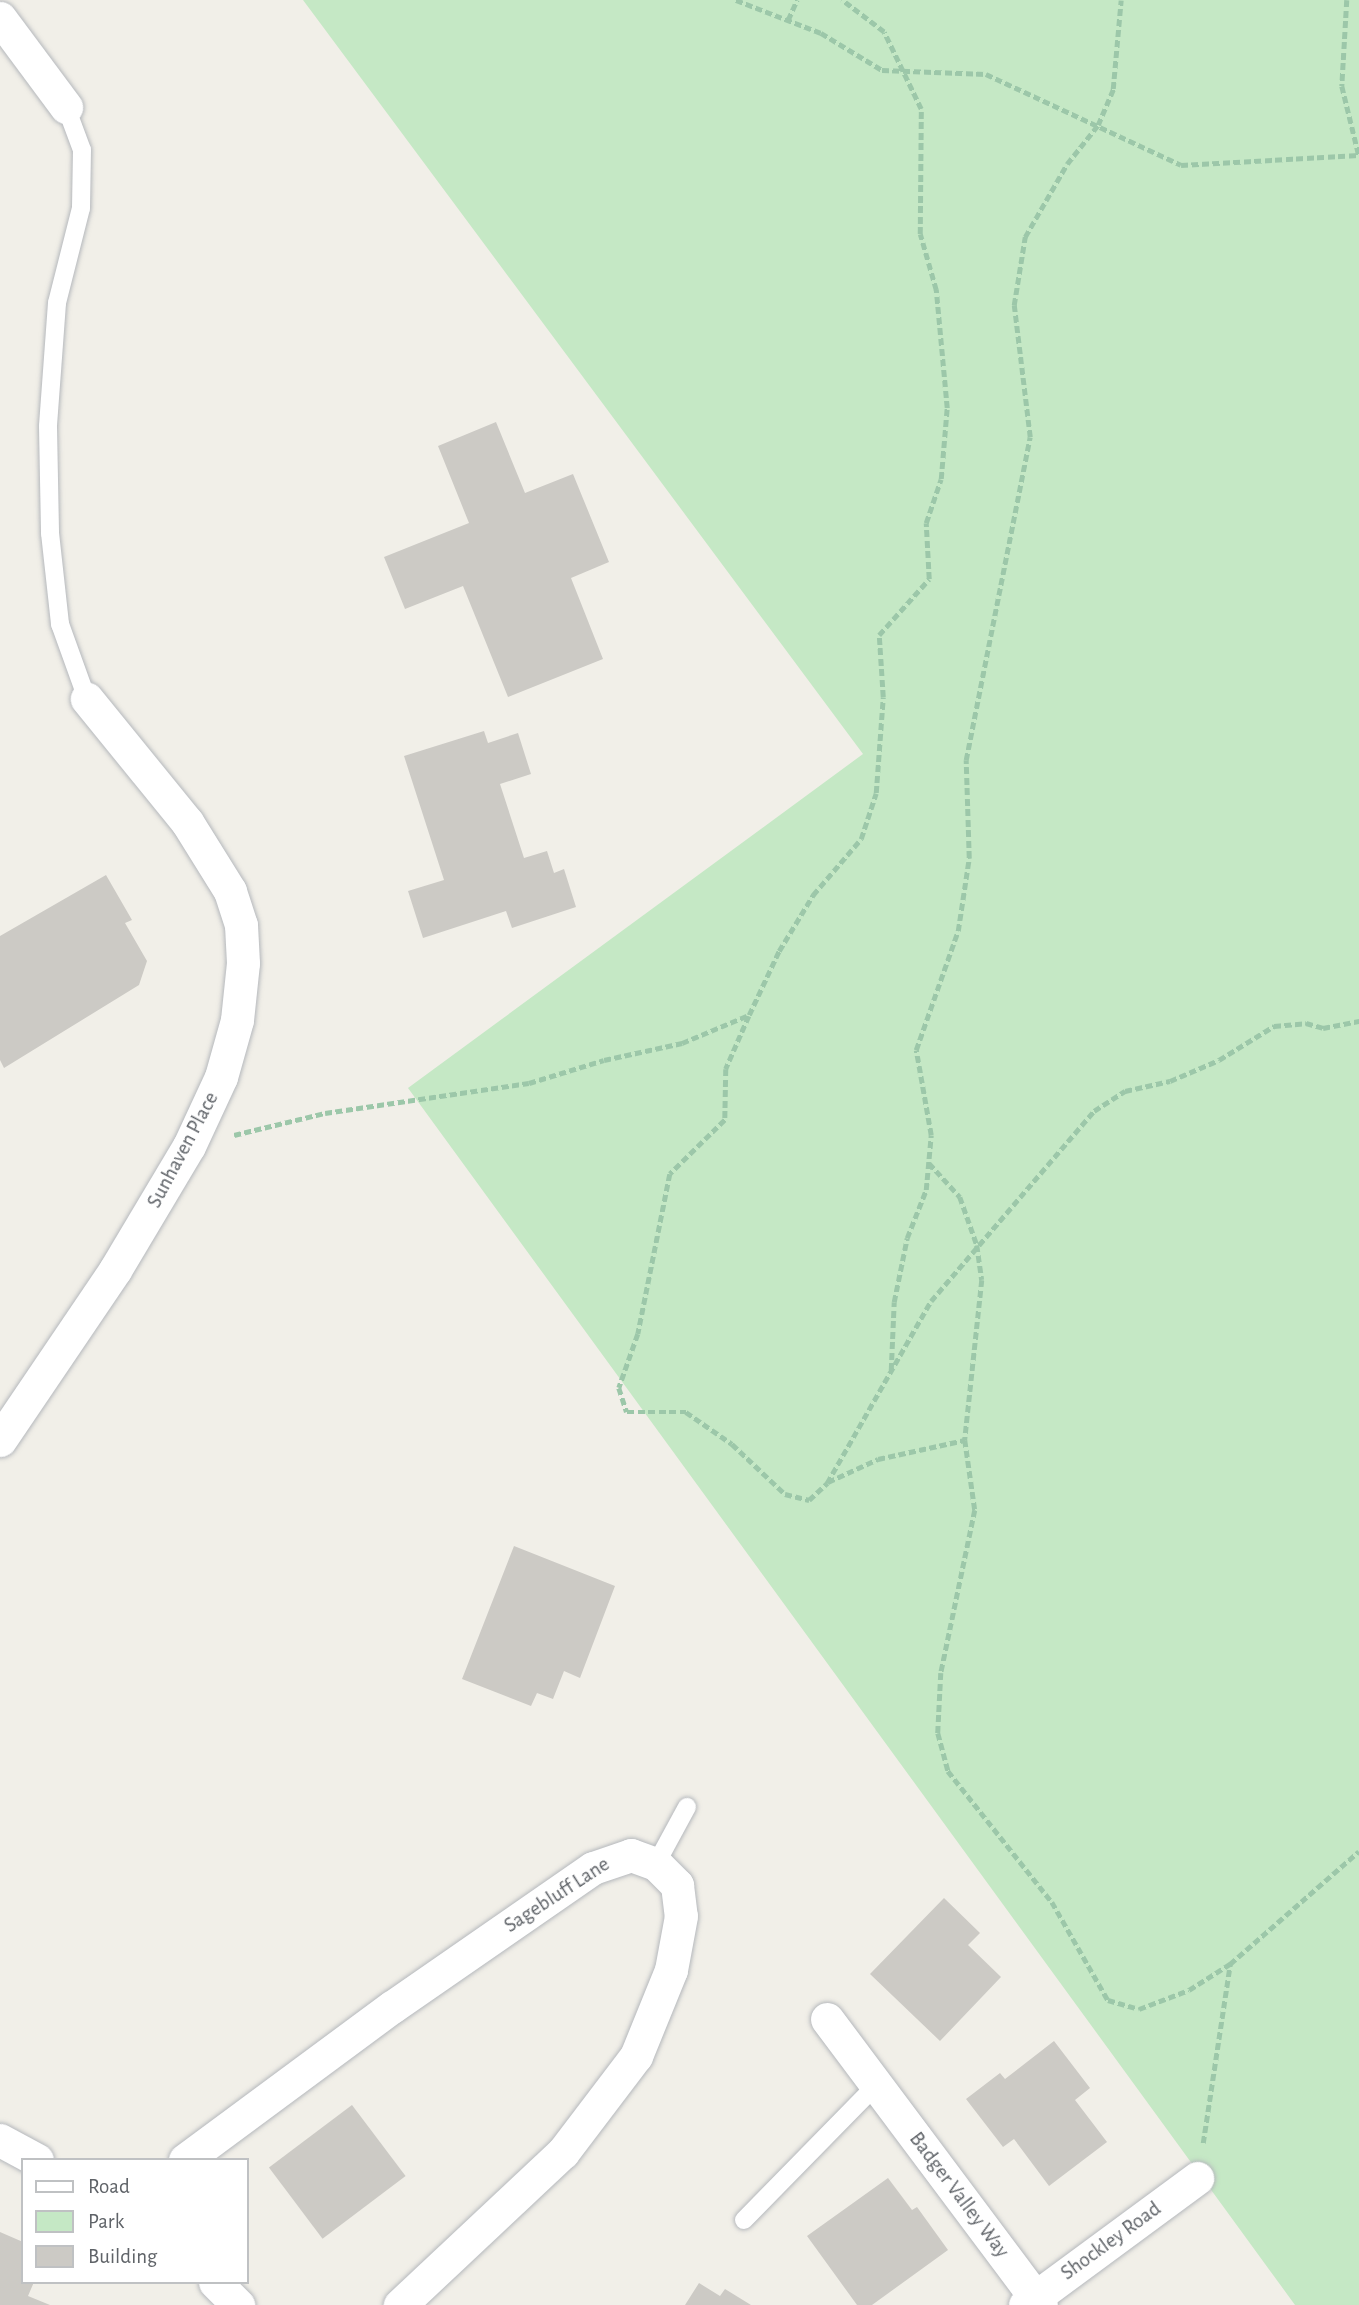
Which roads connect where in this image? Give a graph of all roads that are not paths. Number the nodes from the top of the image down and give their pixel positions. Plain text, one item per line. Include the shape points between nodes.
1 (0, 18) edge
2 (66, 107) joint
3 (87, 699) joint
4 (0, 1440) edge
5 (687, 1807) dead end
6 (656, 1864) junction
7 (827, 2020) dead end
8 (876, 2085) junction
9 (0, 2140) edge
10 (33, 2158) edge
11 (188, 2158) edge
12 (1198, 2178) road end
13 (744, 2220) dead end
14 (217, 2284) edge
15 (1034, 2302) edge
16 (238, 2305) edge
17 (400, 2305) edge

1 - 2 street
2 - 3 lane via 82,150 80,208 57,303 48,427 50,533 60,624
3 - 4 street, Sunhaven Place via 213,859 241,925 243,963 237,1020 221,1077 189,1146 115,1270
5 - 6 lane
6 - 11 street, Sagebluff Lane via 631,1855 593,1868 392,2007
6 - 17 street via 677,1885 681,1916 671,1970 636,2056 564,2152
7 - 8 street, Badger Valley Way
8 - 13 lane
8 - 15 street, Badger Valley Way
9 - 10 street
12 - 15 street, Shockley Road
14 - 16 street

